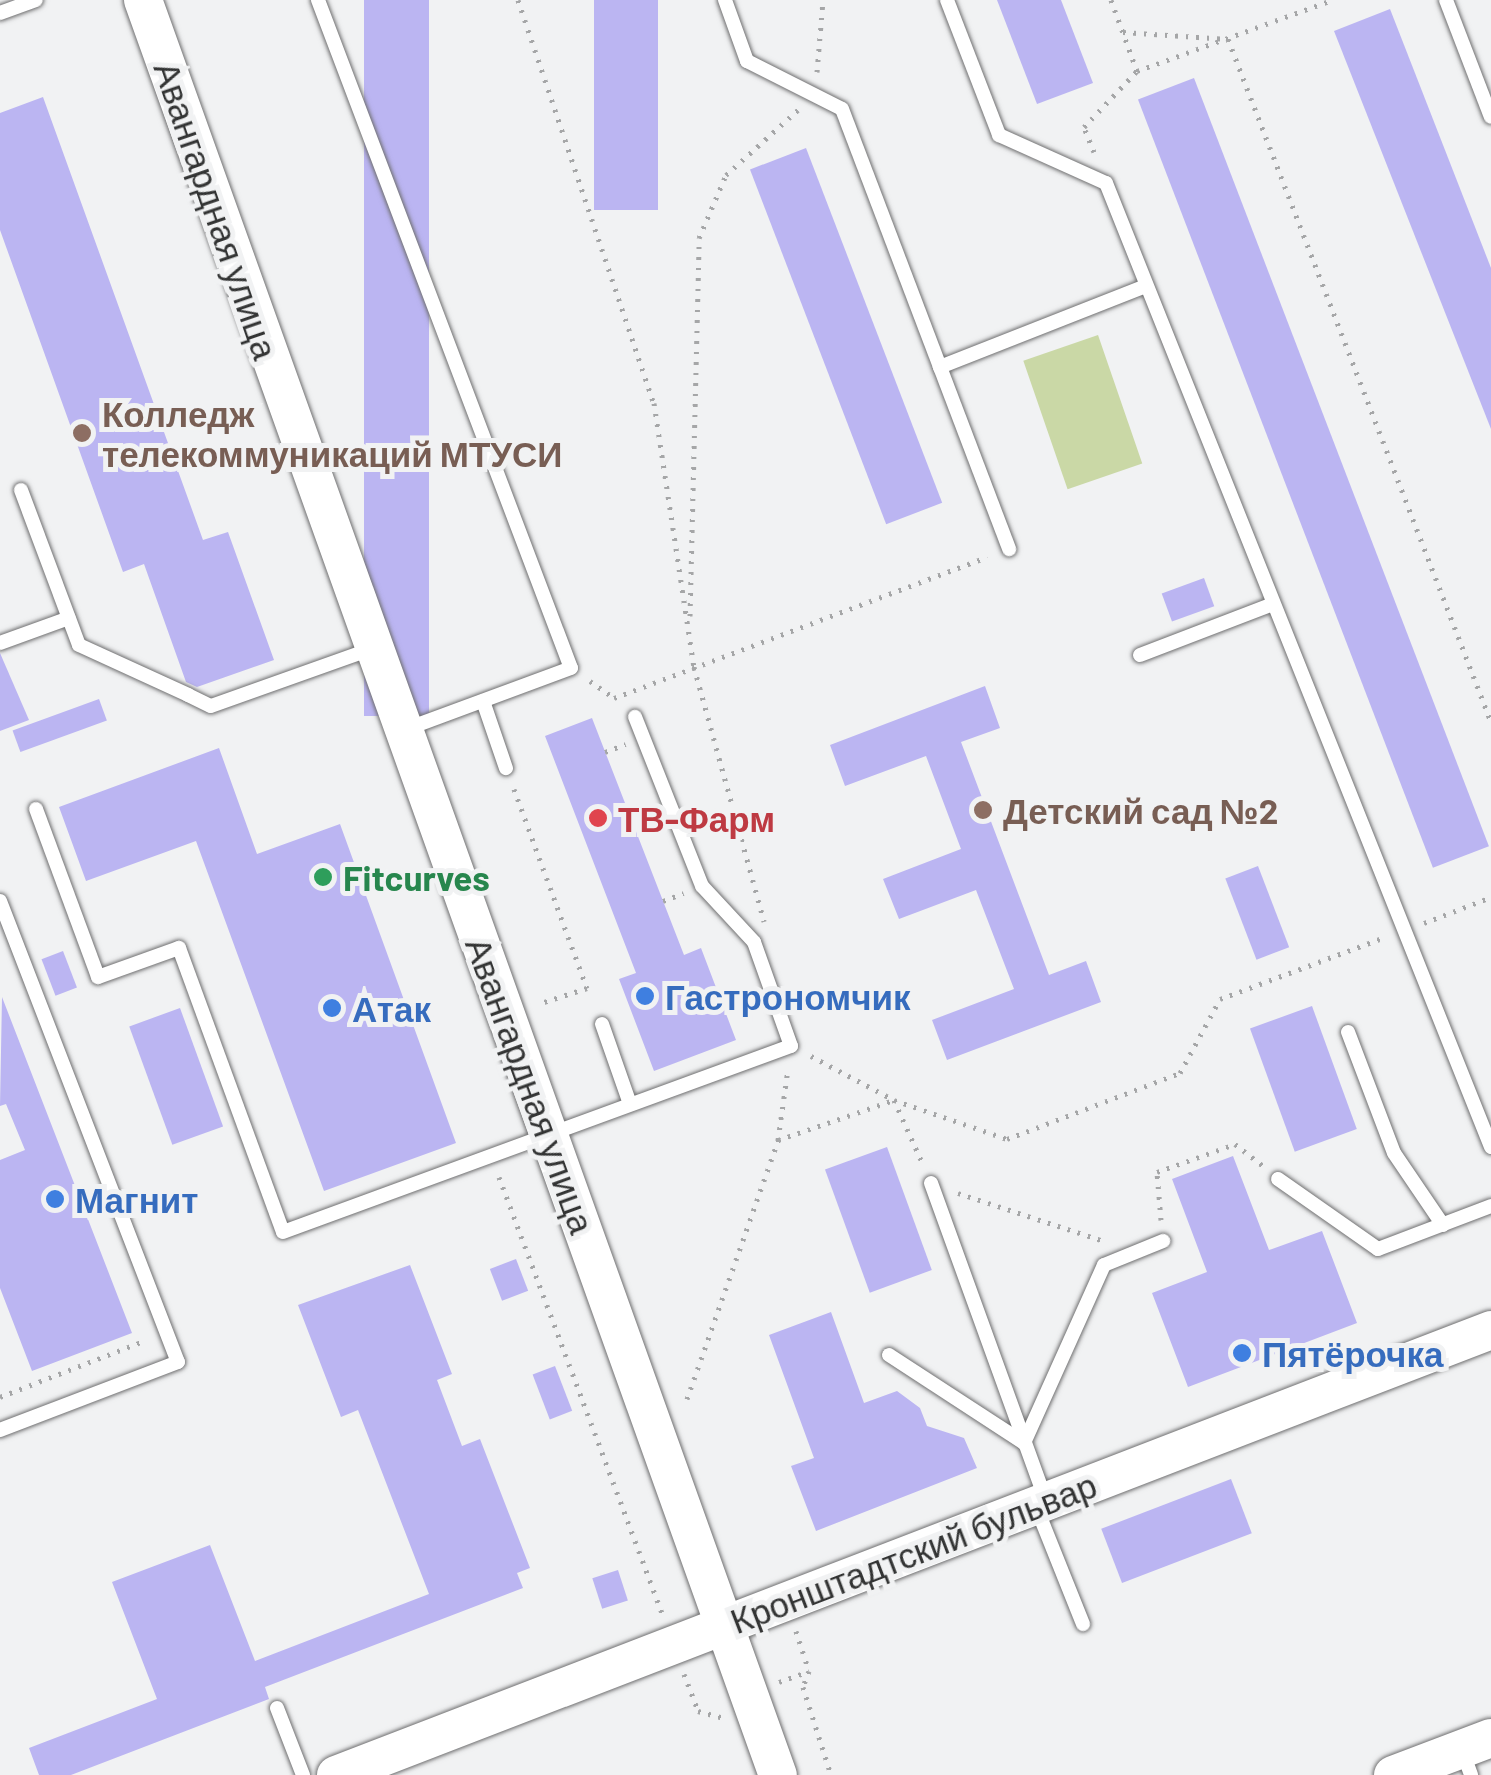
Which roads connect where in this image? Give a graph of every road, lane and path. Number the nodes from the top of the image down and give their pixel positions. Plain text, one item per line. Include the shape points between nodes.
1 (36, 0) edge
2 (143, 0) edge
3 (318, 0) edge
4 (518, 0) edge
5 (724, 0) edge
6 (823, 0) edge
7 (946, 0) edge
8 (1110, 0) edge
9 (1332, 0) edge
10 (1446, 0) edge
11 (0, 12) edge
12 (1122, 32) junction
13 (1228, 39) junction
14 (1137, 72) junction
15 (815, 95) junction
16 (1491, 117) edge
17 (1106, 183) junction
18 (1146, 286) junction
19 (940, 367) junction
20 (22, 490) dead end
21 (1009, 549) joint
22 (1270, 604) junction
23 (69, 618) junction
24 (689, 634) junction
25 (0, 643) edge
26 (371, 649) junction
27 (1140, 655) dead end
28 (571, 668) junction
29 (694, 668) junction
30 (483, 700) junction
31 (635, 717) dead end
32 (1491, 722) edge
33 (401, 731) junction
34 (506, 768) joint
35 (36, 809) dead end
36 (1491, 897) edge
37 (0, 901) edge
38 (1403, 930) junction
39 (754, 942) junction
40 (542, 1003) dead end
41 (602, 1024) dead end
42 (1348, 1032) dead end
43 (791, 1046) junction
44 (894, 1100) junction
45 (630, 1104) junction
46 (550, 1134) junction
47 (778, 1140) junction
48 (1491, 1147) edge
49 (496, 1154) junction
50 (1278, 1179) joint
51 (931, 1183) junction
52 (1491, 1206) edge
53 (1443, 1224) junction
54 (1163, 1241) joint
55 (1140, 1250) junction
56 (1491, 1330) edge
57 (167, 1332) junction
58 (889, 1355) dead end
59 (0, 1396) edge
60 (687, 1399) dead end
61 (0, 1430) edge
62 (1024, 1442) junction
63 (1040, 1502) junction
64 (786, 1601) junction
65 (1083, 1624) dead end
66 (725, 1625) junction
67 (674, 1644) junction
68 (277, 1708) dead end
69 (728, 1732) dead end
70 (1466, 1759) edge
71 (302, 1775) edge
72 (336, 1775) edge
73 (778, 1775) edge
74 (831, 1775) edge
75 (1393, 1775) edge

1 - 11 lane
2 - 26 main road, Авангардная улица
3 - 28 lane
4 - 24 path via 654,403
5 - 15 lane via 747,61
6 - 15 path
7 - 17 lane via 999,135
8 - 12 path
9 - 13 path
10 - 16 lane
12 - 13 path
12 - 14 path
13 - 14 path
13 - 32 path
14 - 17 path via 1084,127
15 - 19 lane via 842,109
15 - 24 path via 726,175 698,238
17 - 18 lane
18 - 19 lane
18 - 22 lane
19 - 21 lane
20 - 23 lane
21 - 29 path
22 - 27 lane
22 - 38 lane
23 - 25 lane
23 - 26 lane via 78,645 211,706
24 - 29 path
26 - 33 main road, Авангардная улица
28 - 29 path via 614,698
28 - 30 lane
29 - 39 path via 767,917
30 - 33 lane
30 - 34 lane
31 - 39 lane via 702,886
33 - 46 main road, Авангардная улица
34 - 40 path via 586,988
35 - 49 lane via 98,977 179,948 284,1232
36 - 38 path
37 - 57 lane
38 - 44 path via 1220,999 1180,1072 1007,1138
38 - 48 lane
39 - 43 lane
41 - 45 lane
42 - 53 lane via 1394,1153
43 - 44 path
43 - 45 lane
43 - 47 path
44 - 47 path
44 - 51 path
45 - 46 lane
46 - 49 lane
46 - 66 main road, Авангардная улица
47 - 60 path
49 - 67 path via 497,1172
50 - 53 lane via 1378,1250
50 - 54 path via 1235,1144 1157,1172
51 - 55 path
51 - 62 lane
52 - 53 lane
54 - 55 lane
55 - 62 lane via 1104,1265
56 - 63 main road, Кронштадтский бульвар
57 - 59 path
57 - 61 lane via 178,1362
58 - 62 lane
62 - 63 lane
63 - 64 main road, Кронштадтский бульвар
63 - 65 lane
64 - 66 main road, Кронштадтский бульвар
64 - 74 path via 810,1671 803,1687
66 - 67 main road, Кронштадтский бульвар
66 - 73 main road, Авангардная улица
67 - 69 path via 698,1710 722,1717
67 - 72 main road, Кронштадтский бульвар
68 - 71 lane
70 - 75 main road

